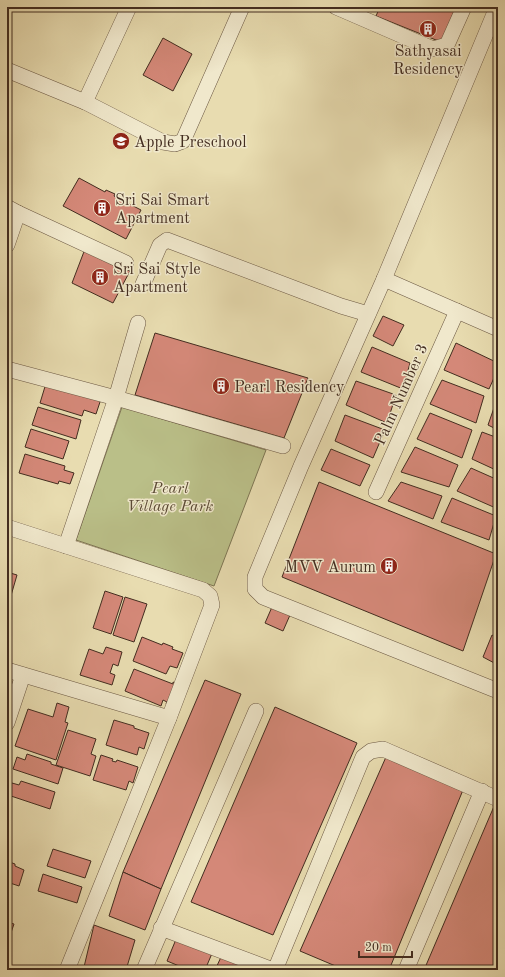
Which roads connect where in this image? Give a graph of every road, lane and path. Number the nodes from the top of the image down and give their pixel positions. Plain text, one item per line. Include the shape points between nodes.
1 (128, 7) edge
2 (242, 7) edge
3 (336, 7) edge
4 (464, 7) edge
5 (497, 7) edge
6 (7, 70) edge
7 (85, 102) junction
8 (13, 210) edge
9 (7, 245) edge
10 (126, 263) dead end
11 (384, 279) junction
12 (143, 284) dead end
13 (457, 311) junction
14 (368, 314) junction
15 (138, 323) dead end
16 (498, 328) edge
17 (7, 369) edge
18 (116, 398) junction
19 (283, 446) dead end
20 (376, 492) dead end
21 (7, 527) edge
22 (66, 546) junction
23 (7, 670) edge
24 (23, 675) junction
25 (498, 691) edge
26 (256, 711) dead end
27 (169, 718) junction
28 (7, 723) edge
29 (482, 792) junction
30 (498, 799) edge
31 (161, 928) junction
32 (66, 970) edge
33 (144, 970) edge
34 (274, 970) edge
35 (406, 970) edge

1 - 7 street
2 - 7 street via 183,142 163,142
3 - 4 street via 433,49 447,45
5 - 11 street
6 - 7 street
8 - 9 street
8 - 10 street
11 - 13 street
11 - 14 street
12 - 14 street via 160,245 167,240
13 - 16 street
13 - 20 street, Palm Number 3
14 - 25 street via 286,501 255,577 255,589 263,597
15 - 18 street
17 - 18 street
18 - 19 street
18 - 22 street
21 - 22 street
22 - 27 street via 203,590 210,596 212,605
23 - 24 street
24 - 27 street
24 - 28 street
26 - 31 street
27 - 32 street
29 - 30 street
29 - 34 street via 383,749 371,751 363,757
29 - 35 street
31 - 33 street
31 - 34 street

